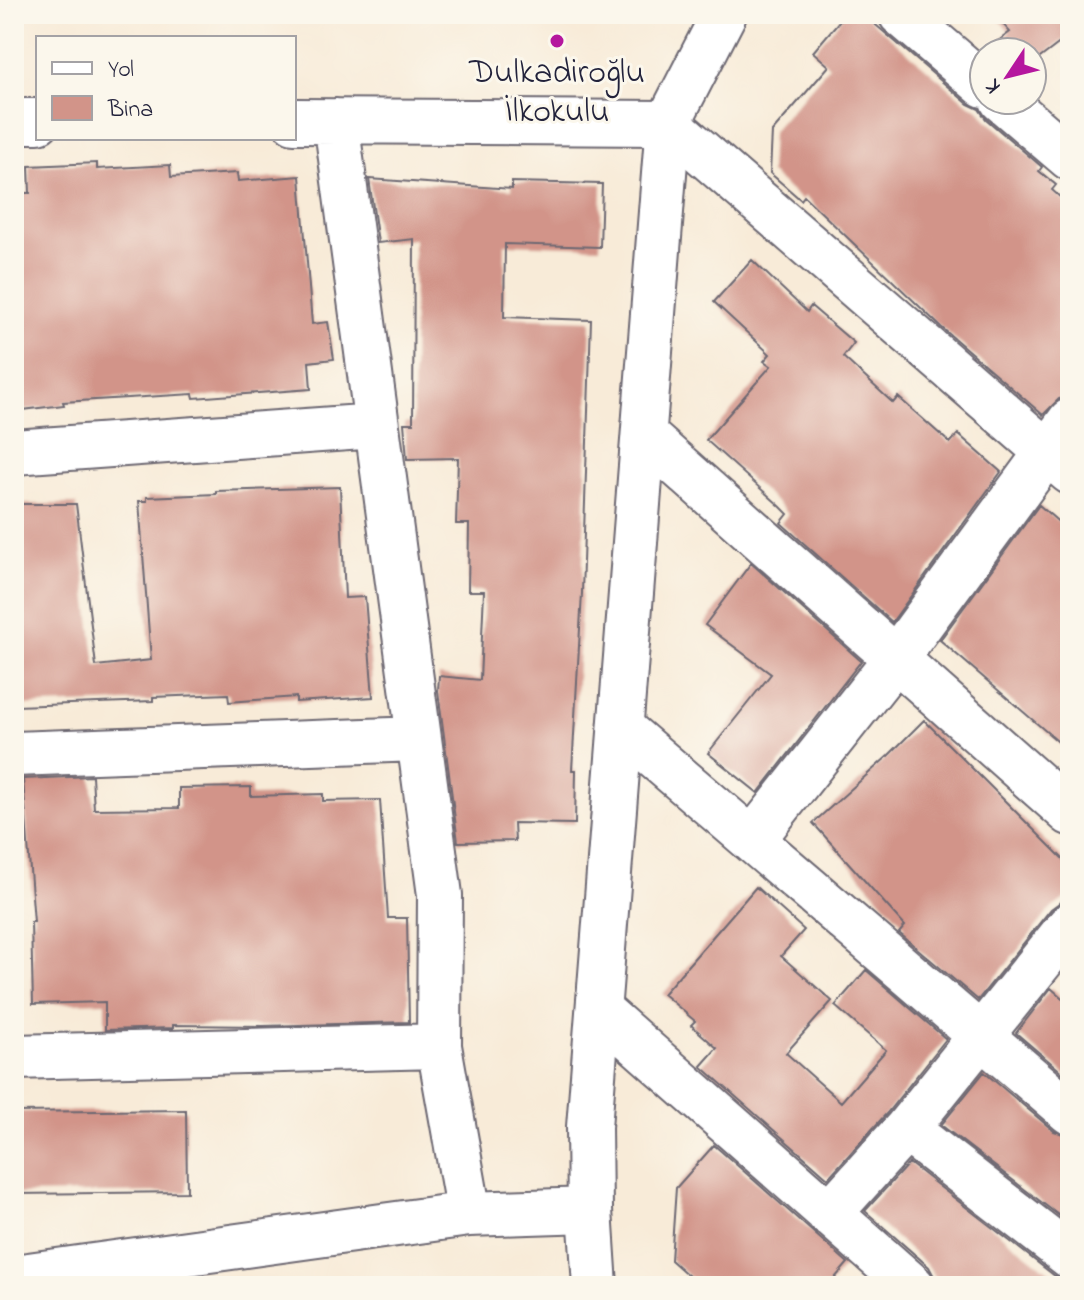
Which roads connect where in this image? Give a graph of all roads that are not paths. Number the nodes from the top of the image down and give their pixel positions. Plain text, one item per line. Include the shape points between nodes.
1 (724, 14) edge
2 (901, 14) edge
3 (968, 71) edge
4 (1021, 116) edge
5 (14, 121) edge
6 (36, 121) edge
7 (315, 121) edge
8 (668, 123) junction
9 (1070, 158) edge
10 (376, 426) junction
11 (645, 436) junction
12 (1062, 448) edge
13 (14, 452) edge
14 (896, 658) junction
15 (621, 728) junction
16 (418, 739) junction
17 (14, 754) edge
18 (1070, 813) edge
19 (753, 839) junction
20 (1070, 925) edge
21 (599, 1010) junction
22 (982, 1038) junction
23 (439, 1046) junction
24 (14, 1057) edge
25 (1070, 1112) edge
26 (906, 1129) junction
27 (590, 1210) junction
28 (469, 1214) junction
29 (829, 1214) junction
30 (1070, 1256) edge
31 (14, 1277) edge
32 (595, 1286) edge
33 (912, 1286) edge

1 - 8 street
2 - 3 street
4 - 9 street
5 - 6 street
7 - 8 street
7 - 10 street
8 - 11 street
8 - 12 street
10 - 13 street
10 - 16 street
11 - 14 street
11 - 15 street
12 - 14 street
14 - 18 street
14 - 19 street
15 - 19 street
15 - 21 street
16 - 17 street
16 - 23 street via 440,895
19 - 22 street
20 - 22 street
21 - 27 street via 589,1127
21 - 29 street
22 - 25 street
22 - 26 street
23 - 24 street
23 - 28 street
26 - 29 street
26 - 30 street
27 - 28 street
27 - 32 street
28 - 31 street
29 - 33 street

